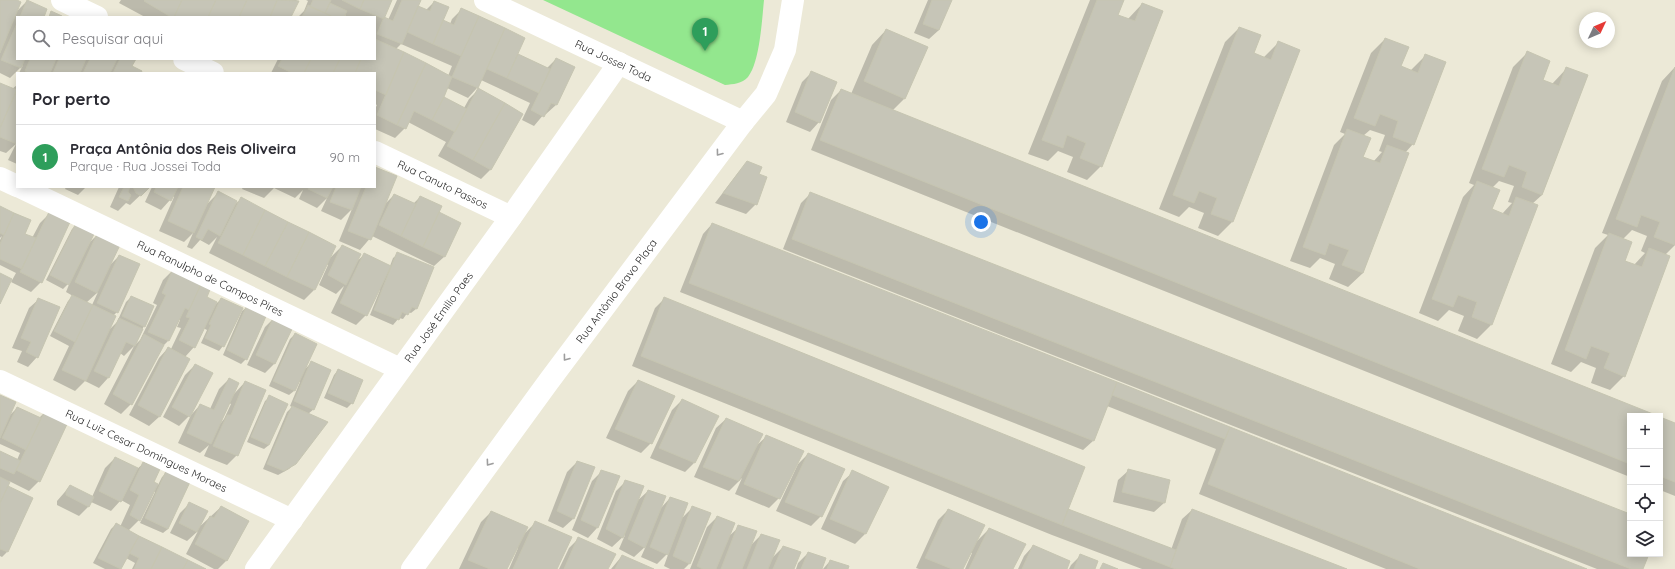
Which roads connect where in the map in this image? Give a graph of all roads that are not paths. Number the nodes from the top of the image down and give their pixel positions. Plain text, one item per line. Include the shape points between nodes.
1 (62, 0) edge
2 (485, 0) edge
3 (792, 0) edge
4 (95, 16) edge
5 (186, 60) edge
6 (619, 63) junction
7 (211, 72) edge
8 (743, 122) junction
9 (376, 152) edge
10 (0, 178) edge
11 (16, 185) edge
12 (22, 188) edge
13 (511, 218) junction
14 (400, 370) junction
15 (0, 381) edge
16 (292, 520) junction
17 (256, 569) edge
18 (412, 569) edge

1 - 4 street
2 - 6 street, Rua Jossei Toda
3 - 8 street, Rua Antônio Bravo Plaça via 785,50 766,94
5 - 7 street
6 - 8 street, Rua Jossei Toda
6 - 13 street, Rua José Emilio Paes
8 -> 18 street, Rua Antônio Bravo Plaça via 549,380
9 - 13 street, Rua Canuto Passos
10 - 11 street, Rua Ranulpho de Campos Pires
12 - 14 street, Rua Ranulpho de Campos Pires
13 - 14 street, Rua José Emilio Paes
14 - 16 street, Rua José Emilio Paes
15 - 16 street, Rua Luiz Cesar Domingues Moraes
16 - 17 street, Rua José Emilio Paes

